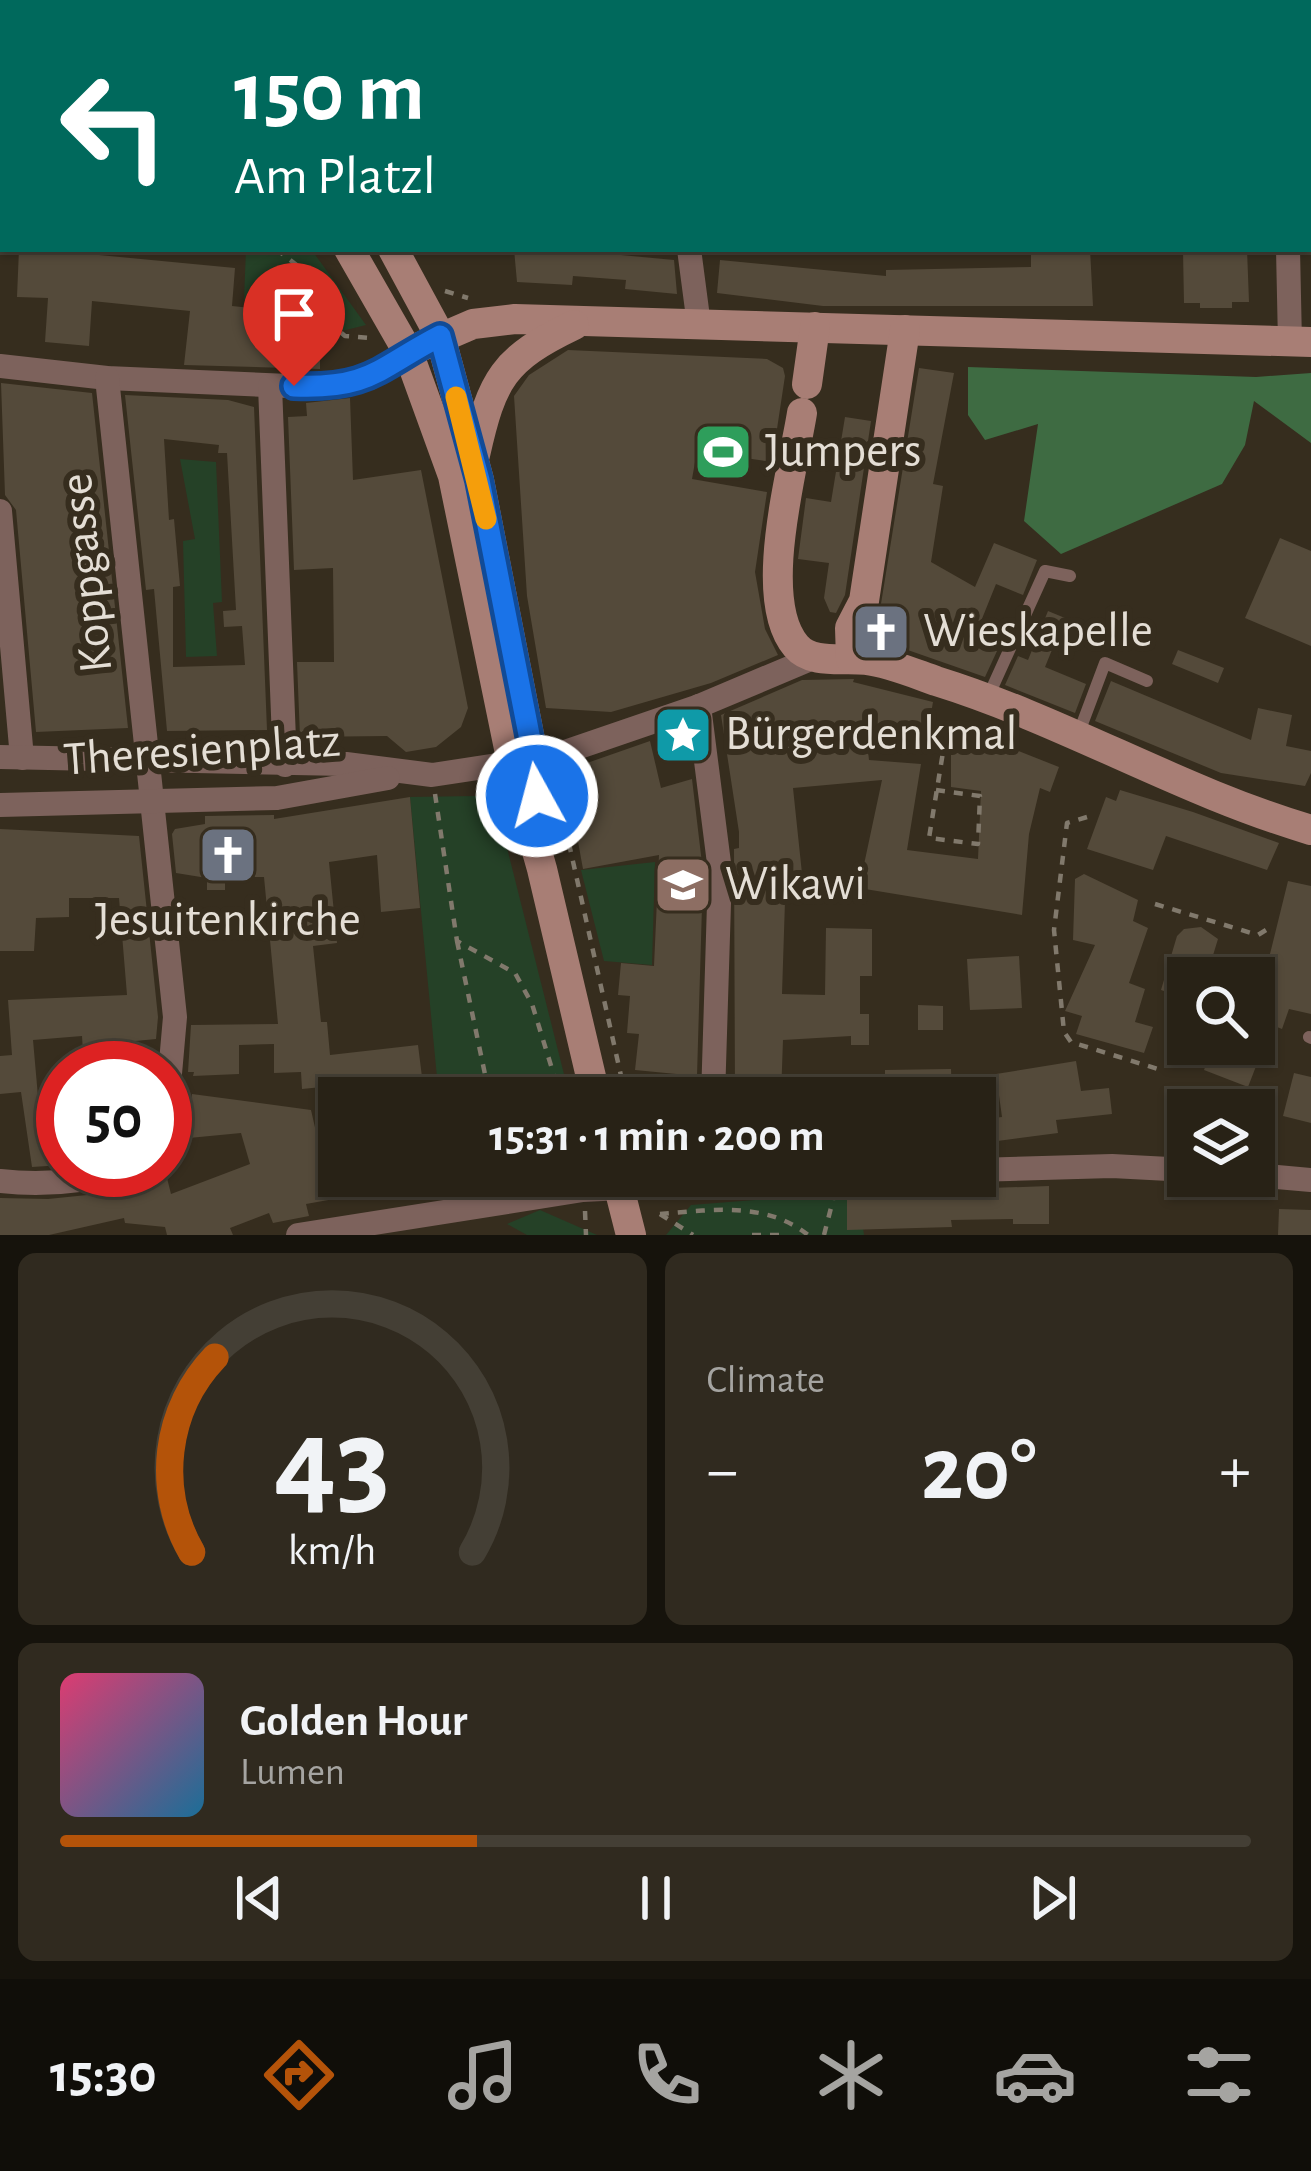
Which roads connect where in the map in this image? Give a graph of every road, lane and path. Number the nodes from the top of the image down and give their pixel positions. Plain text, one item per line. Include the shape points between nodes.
1 (280, 252) edge
2 (350, 252) edge
3 (395, 252) edge
4 (688, 252) edge
5 (1288, 252) edge
6 (584, 321) junction
7 (700, 325) junction
8 (815, 327) junction
9 (905, 330) junction
10 (440, 336) junction
11 (1301, 343) edge
12 (400, 358) junction
13 (0, 366) edge
14 (107, 378) junction
15 (270, 386) junction
16 (473, 461) junction
17 (0, 511) edge
18 (1070, 576) dead end
19 (813, 658) junction
20 (851, 659) junction
21 (1147, 681) dead end
22 (988, 698) junction
23 (699, 706) junction
24 (1078, 736) junction
25 (792, 737) dead end
26 (944, 746) dead end
27 (787, 748) dead end
28 (11, 758) edge
29 (96, 760) junction
30 (149, 761) junction
31 (523, 761) junction
32 (285, 765) junction
33 (420, 774) junction
34 (936, 790) junction
35 (560, 802) dead end
36 (95, 803) junction
37 (152, 803) junction
38 (0, 805) edge
39 (1087, 817) dead end
40 (1311, 830) edge
41 (1155, 904) dead end
42 (1266, 930) dead end
43 (458, 941) junction
44 (174, 1041) edge
45 (1161, 1070) dead end
46 (486, 1077) edge
47 (555, 1077) edge
48 (591, 1077) edge
49 (621, 1077) edge
50 (714, 1077) edge
51 (1167, 1169) edge
52 (996, 1170) edge
53 (1275, 1177) edge
54 (1311, 1180) edge
55 (0, 1181) edge
56 (36, 1183) edge
57 (539, 1197) edge
58 (622, 1197) edge
59 (829, 1215) dead end
60 (298, 1235) edge
61 (631, 1235) edge
62 (693, 1235) edge
63 (752, 1235) edge
64 (780, 1235) edge
65 (808, 1235) edge
66 (824, 1235) edge

1 - 12 path via 319,292 338,330 378,336
2 - 12 main road
3 - 10 main road
4 - 7 street
5 - 11 street
6 - 7 main road
6 - 10 main road via 514,319
6 - 16 main road via 513,361 487,409
7 - 8 main road
8 - 9 main road
8 - 19 main road via 778,561 789,635
9 - 11 main road
9 - 20 main road via 864,601 850,628
10 - 12 main road
10 - 16 main road
12 - 15 street via 357,383
12 - 31 main road via 453,476
13 - 14 street
14 - 15 street
14 - 30 street, Koppgasse
15 - 32 street
16 - 31 main road
17 - 28 street
18 - 22 lane via 1045,571
19 - 20 main road
19 - 23 street, Theresienplatz
20 - 22 main road
21 - 24 lane via 1105,663
22 - 24 main road
23 - 31 street, Theresienplatz
23 - 50 street via 720,894
24 - 40 main road
25 - 27 path
26 - 34 path
28 - 29 street, Theresienplatz
29 - 30 street, Theresienplatz
29 - 36 street
30 - 32 street, Theresienplatz
30 - 37 street, Koppgasse
31 - 33 street, Theresienplatz
31 - 48 main road
32 - 33 street, Theresienplatz
33 - 37 street, Theresienplatz via 277,798
33 - 43 path
34 - 34 path via 929,838 978,844 980,796
35 - 49 path
36 - 37 street, Theresienplatz
36 - 38 street, Theresienplatz
37 - 44 street, Koppgasse
39 - 45 path via 1067,823 1060,865 1054,930 1064,1032 1071,1042
41 - 42 path via 1258,935
43 - 46 path
43 - 47 path via 514,973
51 - 52 street
53 - 54 street
55 - 56 street
57 - 60 street
58 - 61 main road
59 - 66 path
62 - 65 path via 660,1214 750,1211
63 - 64 path

